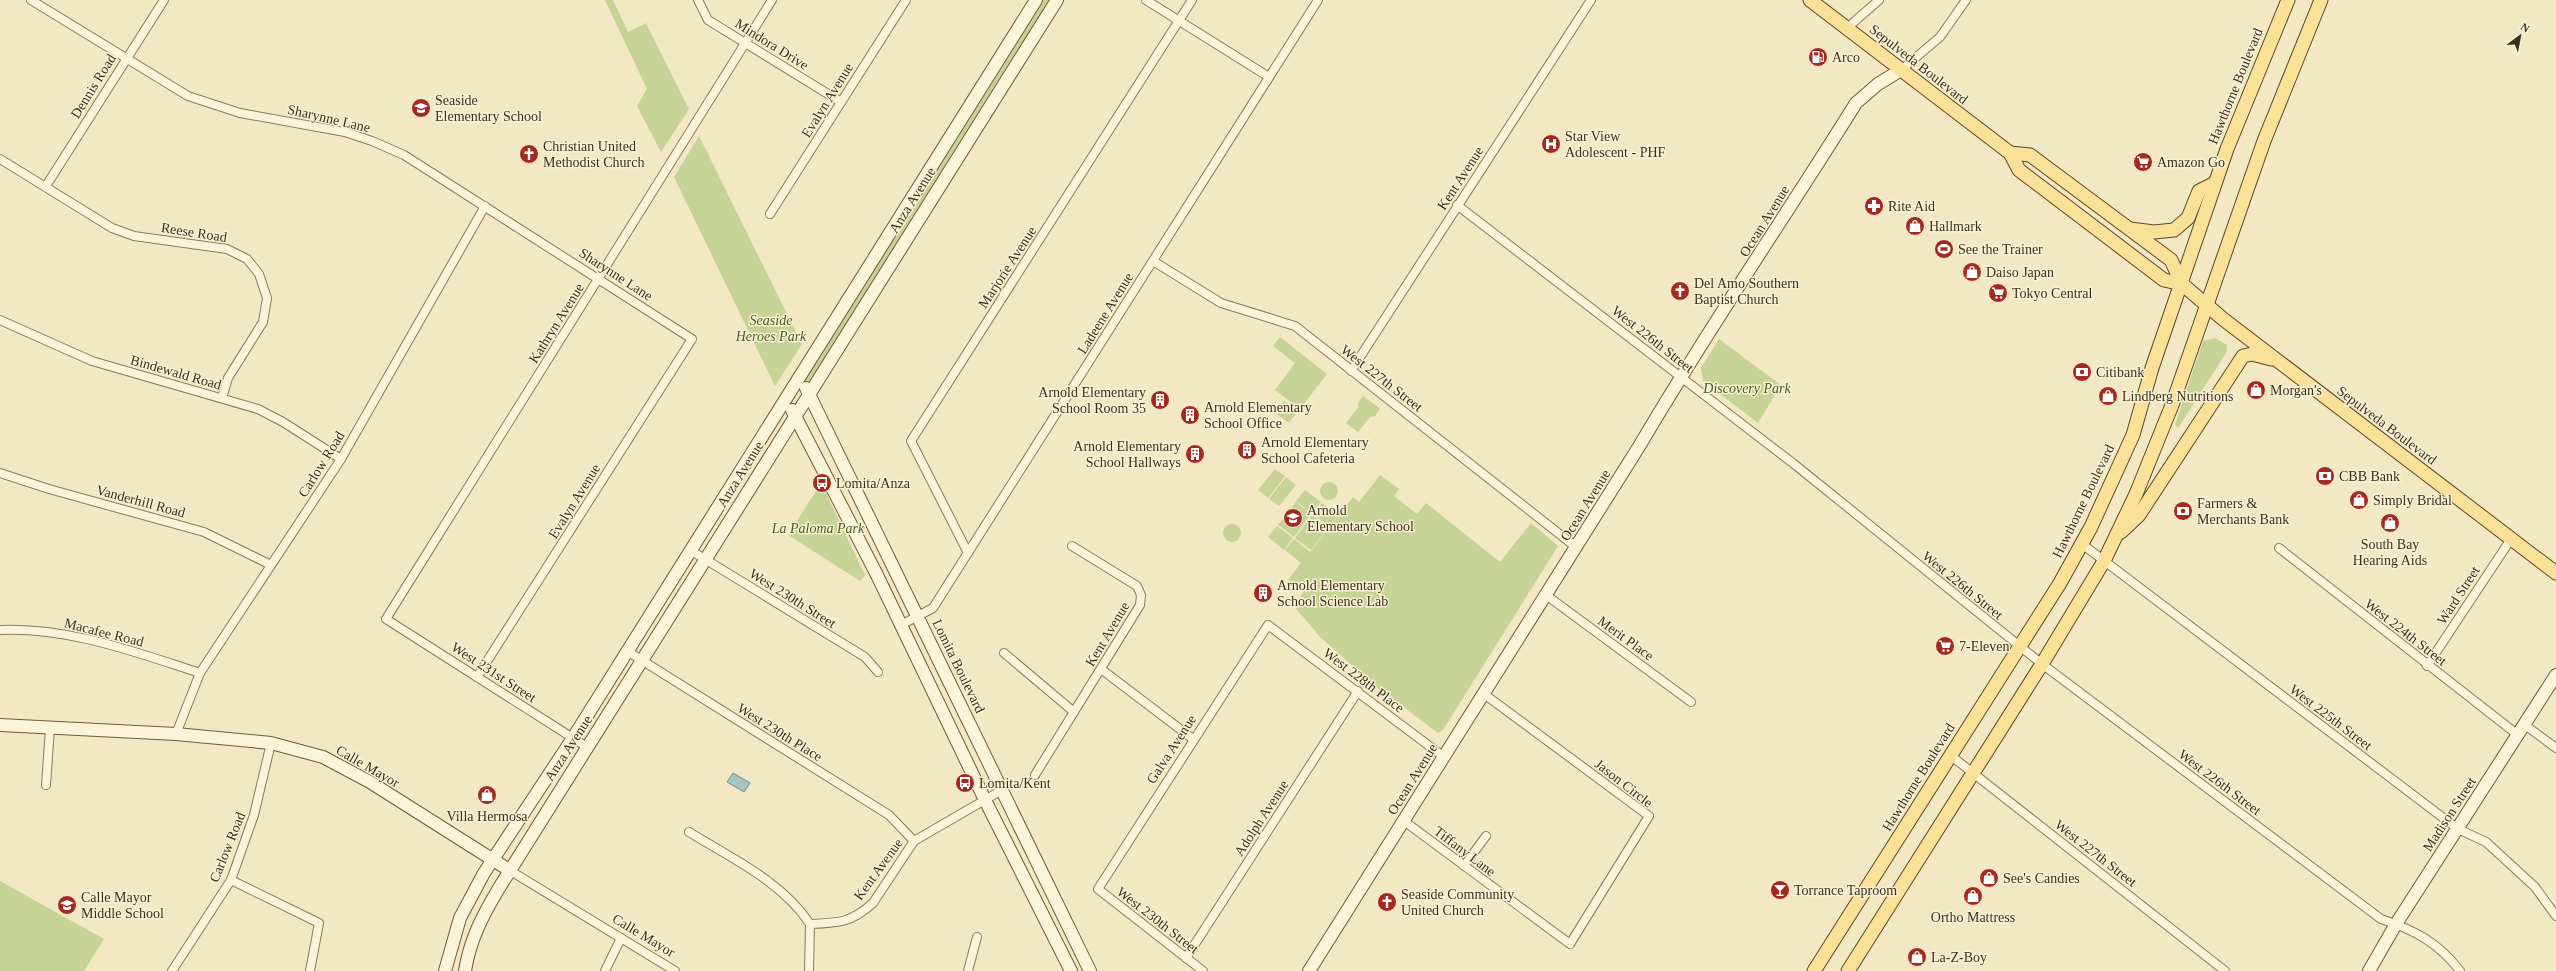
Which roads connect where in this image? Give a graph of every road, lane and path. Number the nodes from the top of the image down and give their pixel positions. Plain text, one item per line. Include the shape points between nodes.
1 (31, 0) edge
2 (164, 0) edge
3 (698, 0) edge
4 (772, 0) edge
5 (906, 0) edge
6 (1036, 0) edge
7 (1057, 0) edge
8 (1146, 0) edge
9 (1192, 0) edge
10 (1318, 0) edge
11 (1591, 0) edge
12 (1810, 0) edge
13 (1879, 0) edge
14 (1966, 0) edge
15 (2288, 0) edge
16 (2321, 0) edge
17 (1179, 21) junction
18 (1847, 28) junction
19 (746, 42) junction
20 (125, 59) junction
21 (1901, 70) junction
22 (1269, 77) junction
23 (841, 102) junction
24 (2010, 153) junction
25 (0, 159) edge
26 (2215, 182) junction
27 (46, 186) junction
28 (1458, 205) junction
29 (485, 206) junction
30 (770, 214) dead end
31 (2129, 229) junction
32 (1153, 261) junction
33 (598, 279) junction
34 (2182, 284) junction
35 (2207, 305) junction
36 (0, 320) edge
37 (692, 339) joint
38 (2275, 360) junction
39 (1351, 371) junction
40 (800, 375) junction
41 (1680, 377) junction
42 (808, 392) junction
43 (786, 396) junction
44 (222, 398) junction
45 (795, 415) junction
46 (340, 459) junction
47 (0, 473) edge
48 (2115, 538) junction
49 (2511, 539) junction
50 (2082, 544) junction
51 (1072, 546) dead end
52 (1576, 547) junction
53 (2279, 548) dead end
54 (690, 550) junction
55 (968, 553) junction
56 (704, 559) junction
57 (2104, 561) junction
58 (271, 565) junction
59 (2556, 573) edge
60 (1546, 596) junction
61 (918, 616) junction
62 (386, 619) joint
63 (901, 625) junction
64 (1268, 625) joint
65 (0, 630) edge
66 (2020, 647) junction
67 (627, 652) junction
68 (1004, 653) dead end
69 (642, 661) junction
70 (2042, 664) junction
71 (2427, 666) junction
72 (1101, 669) junction
73 (878, 672) dead end
74 (200, 673) junction
75 (2556, 675) edge
76 (477, 677) junction
77 (1358, 691) junction
78 (1484, 694) junction
79 (1691, 702) dead end
80 (1074, 712) junction
81 (0, 725) edge
82 (50, 728) junction
83 (2521, 730) junction
84 (176, 734) junction
85 (573, 738) junction
86 (1193, 739) junction
87 (271, 744) junction
88 (587, 747) junction
89 (2556, 748) edge
90 (1950, 755) junction
91 (1444, 757) junction
92 (1972, 772) junction
93 (1035, 775) dead end
94 (46, 785) dead end
95 (1002, 790) junction
96 (985, 800) junction
97 (1404, 821) junction
98 (2458, 829) junction
99 (689, 832) dead end
100 (1486, 836) dead end
101 (914, 841) junction
102 (492, 860) junction
103 (1464, 866) junction
104 (510, 870) junction
105 (231, 880) junction
106 (1098, 889) joint
107 (2556, 916) edge
108 (810, 924) junction
109 (2396, 924) junction
110 (977, 937) dead end
111 (621, 938) junction
112 (1570, 944) joint
113 (1186, 958) junction
114 (172, 971) edge
115 (310, 971) edge
116 (446, 971) edge
117 (465, 971) edge
118 (605, 971) edge
119 (674, 971) edge
120 (809, 971) edge
121 (968, 971) edge
122 (1071, 971) edge
123 (1090, 971) edge
124 (1202, 971) edge
125 (1309, 971) edge
126 (1814, 971) edge
127 (1848, 971) edge
128 (2225, 971) edge
129 (2369, 971) edge
130 (2460, 971) edge

1 - 20 street, Sharynne Lane
2 - 20 street, Dennis Road
3 - 19 street, Mindora Drive via 708,20
4 - 19 street, Kathryn Avenue
5 - 23 street, Evalyn Avenue
6 - 40 main road, Anza Avenue
7 - 42 main road, Anza Avenue
8 - 17 street
9 - 17 street, Marjorie Avenue
10 - 22 street, Ladeene Avenue
11 - 28 street, Kent Avenue
12 - 18 main road, Sepulveda Boulevard
13 - 18 street
14 - 21 street via 1940,37
15 - 26 main road, Hawthorne Boulevard
16 - 35 main road via 2264,141
17 - 22 street
17 - 55 street, Marjorie Avenue via 911,441
18 - 21 main road, Sepulveda Boulevard
19 - 23 street, Mindora Drive
19 - 33 street, Kathryn Avenue
20 - 27 street, Dennis Road
20 - 29 street, Sharynne Lane via 206,104 240,113 345,132 372,141 404,155
21 - 24 main road, Sepulveda Boulevard
21 - 41 main road, Ocean Avenue via 1878,84 1856,103
22 - 32 street, Ladeene Avenue
23 - 30 street, Evalyn Avenue
24 - 31 main road, Sepulveda Boulevard via 2030,154
24 - 34 main road, Sepulveda Boulevard via 2019,170 2164,280
25 - 27 street, Reese Road
26 - 31 main road via 2199,191 2188,218 2174,230 2154,232
26 - 34 main road, Hawthorne Boulevard
27 - 44 street, Reese Road via 112,228 134,236 227,249 247,259 259,274 267,298 263,322 228,378
28 - 39 street, Kent Avenue
28 - 41 street, West 226th Street
29 - 33 street, Sharynne Lane
29 - 46 street, Carlow Road
31 - 34 main road, Sepulveda Boulevard via 2171,260
32 - 39 street, West 227th Street via 1221,303 1296,326
32 - 55 street, Ladeene Avenue
33 - 37 street, Sharynne Lane
33 - 62 street, Kathryn Avenue
34 - 35 main road, Sepulveda Boulevard
34 - 50 main road, Hawthorne Boulevard via 2152,368 2133,435
35 - 38 main road, Sepulveda Boulevard
35 - 48 main road via 2172,405
36 - 44 street, Bindewald Road via 92,361
37 - 76 street, Evalyn Avenue
38 - 48 main road via 2252,354 2243,356 2139,515
38 - 49 main road, Sepulveda Boulevard
39 - 52 street, West 227th Street
40 - 42 main road, Lomita Boulevard
40 - 43 main road, Anza Avenue
41 - 52 main road, Ocean Avenue
41 - 66 street, West 226th Street via 1813,480
42 - 45 main road, Anza Avenue
42 - 61 main road, Lomita Boulevard
43 - 45 main road
43 - 54 main road, Anza Avenue
44 - 46 street, Bindewald Road via 258,409 284,422
45 - 56 main road, Anza Avenue
45 - 63 main road
46 - 58 street, Carlow Road
47 - 58 street, Vanderhill Road via 204,532
48 - 57 main road
49 - 59 main road, Sepulveda Boulevard
49 - 71 street, Ward Street
50 - 57 street, West 225th Street
50 - 66 main road, Hawthorne Boulevard
51 - 72 street, Kent Avenue via 1137,586 1141,595 1140,605
52 - 60 main road, Ocean Avenue
53 - 71 street, West 224th Street
54 - 56 street, West 230th Street
54 - 67 main road, Anza Avenue
55 - 61 street, Ladeene Avenue via 933,608
56 - 69 main road, Anza Avenue
56 - 73 street, West 230th Street via 865,657
57 - 70 main road
57 - 98 street, West 225th Street
58 - 74 street, Carlow Road
60 - 78 main road, Ocean Avenue
60 - 79 street, Merit Place
61 - 63 street, Ladeene Avenue
61 - 95 main road, Lomita Boulevard
62 - 76 street, West 231st Street
63 - 96 main road
64 - 77 street, West 228th Place
64 - 86 street, Galva Avenue
65 - 74 street, Macafee Road via 28,629 109,644
66 - 70 street, West 226th Street
66 - 90 main road, Hawthorne Boulevard
67 - 69 street, West 230th Place
67 - 85 main road, Anza Avenue
68 - 80 street
69 - 88 main road, Anza Avenue
69 - 101 street, West 230th Place via 889,815
70 - 92 main road
70 - 109 street, West 226th Street via 2381,919
71 - 83 street, West 224th Street
72 - 80 street, Kent Avenue
72 - 86 street
74 - 84 street, Carlow Road
75 - 83 main road, Madison Street
76 - 85 street, West 231st Street
77 - 91 street, West 228th Place
77 - 113 street, Adolph Avenue
78 - 91 main road, Ocean Avenue
78 - 112 street, Jason Circle via 1649,816
80 - 93 street, Kent Avenue
81 - 82 main road, Calle Mayor
82 - 84 main road, Calle Mayor
82 - 94 street
83 - 89 street, West 224th Street
83 - 98 main road, Madison Street
84 - 87 main road, Calle Mayor
85 - 88 street, West 231st Street
85 - 102 main road, Anza Avenue
86 - 106 street, Galva Avenue
87 - 102 main road, Calle Mayor via 330,761 370,782
87 - 105 street, Carlow Road via 254,815
88 - 104 main road, Anza Avenue
90 - 92 street, West 227th Street
90 - 126 main road, Hawthorne Boulevard
91 - 97 main road, Ocean Avenue
92 - 127 main road
92 - 128 street, West 227th Street
95 - 96 street, Kent Avenue
95 - 123 main road, Lomita Boulevard
96 - 101 street, Kent Avenue
96 - 122 main road
97 - 103 street, Tiffany Lane
97 - 125 main road, Ocean Avenue
98 - 107 street, West 225th Street via 2486,842 2535,887
98 - 109 main road, Madison Street
99 - 108 street via 781,890
100 - 103 street
101 - 108 street, Kent Avenue via 873,903 843,922
102 - 104 main road, Calle Mayor
102 - 116 main road, Anza Avenue via 460,918
103 - 112 street, Tiffany Lane
104 - 111 street, Calle Mayor
104 - 117 main road, Anza Avenue via 476,927 468,949
105 - 114 street, Carlow Road
105 - 115 street via 319,923
106 - 113 street, West 230th Street
108 - 120 street
109 - 129 main road, Madison Street
109 - 130 street, West 226th Street via 2412,929 2447,954
110 - 121 street
111 - 118 street
111 - 119 street, Calle Mayor
113 - 124 street, West 230th Street

